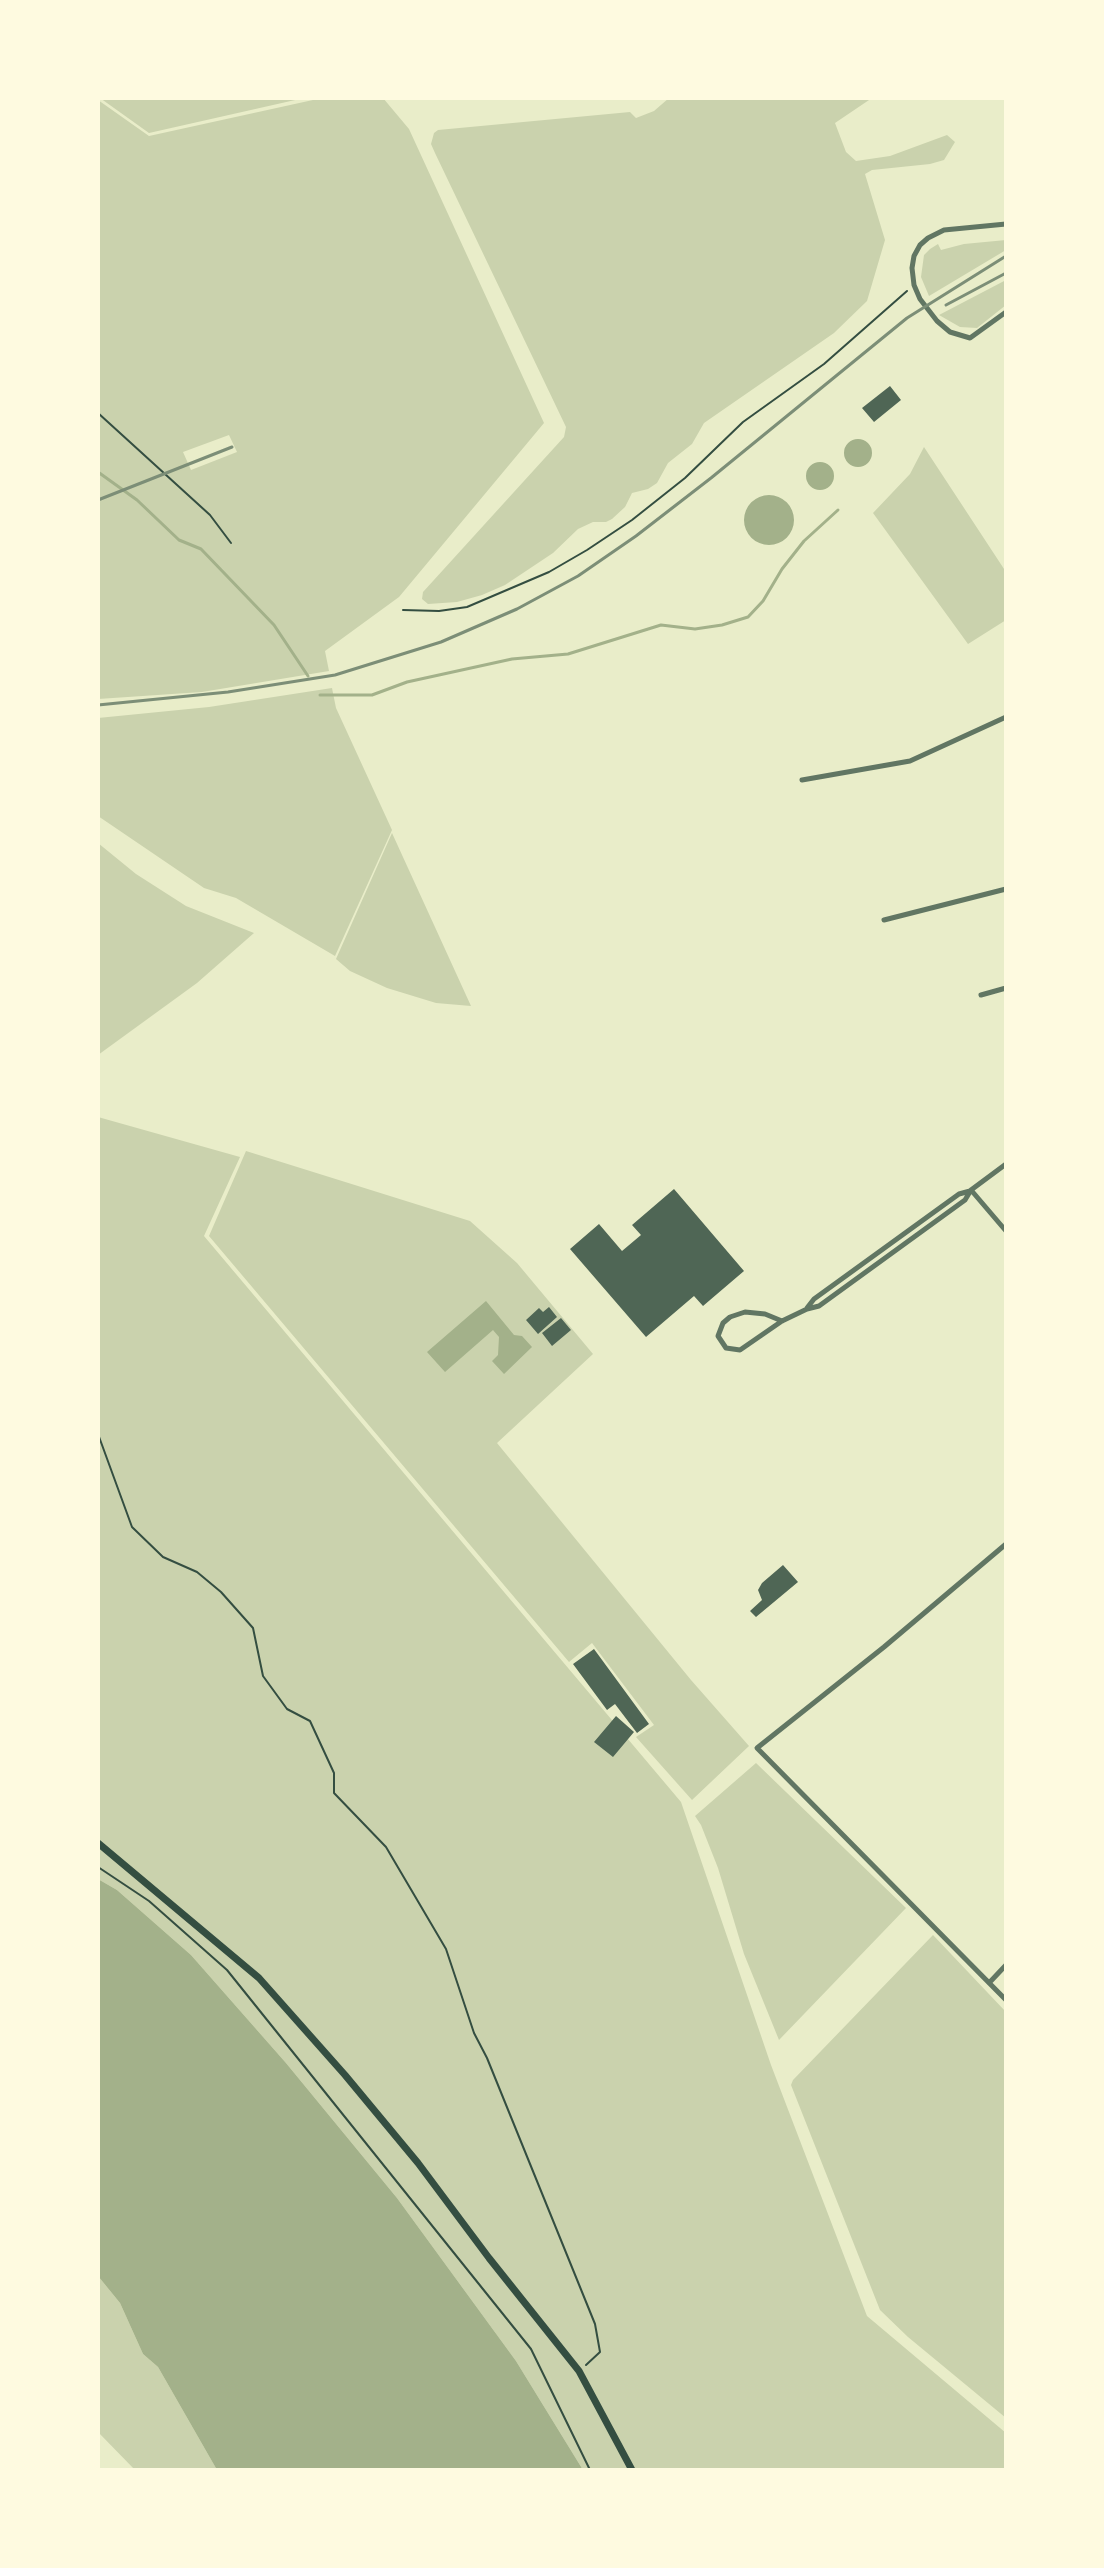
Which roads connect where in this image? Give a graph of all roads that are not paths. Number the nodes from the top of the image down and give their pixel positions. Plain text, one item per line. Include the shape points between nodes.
1 (1006, 224) edge
2 (1006, 312) edge
3 (1006, 717) edge
4 (802, 780) dead end
5 (1006, 889) edge
6 (884, 920) dead end
7 (1006, 988) edge
8 (981, 995) dead end
9 (1006, 1164) edge
10 (971, 1190) junction
11 (1006, 1231) edge
12 (782, 1321) junction
13 (1006, 1544) edge
14 (98, 1843) edge
15 (1006, 1965) edge
16 (989, 1983) junction
17 (1006, 2000) edge
18 (632, 2470) edge

1 - 2 street via 944,230 928,238 914,256 914,285 920,299 950,332 965,338
3 - 4 street via 910,761
5 - 6 street
7 - 8 street
9 - 10 street
10 - 11 street
10 - 12 street via 965,1200 819,1306
12 - 12 street via 745,1312 730,1317 718,1331 720,1342 740,1350
13 - 16 street via 757,1748
14 - 18 main road via 277,1996 418,2163 579,2371
15 - 16 street
16 - 17 street

